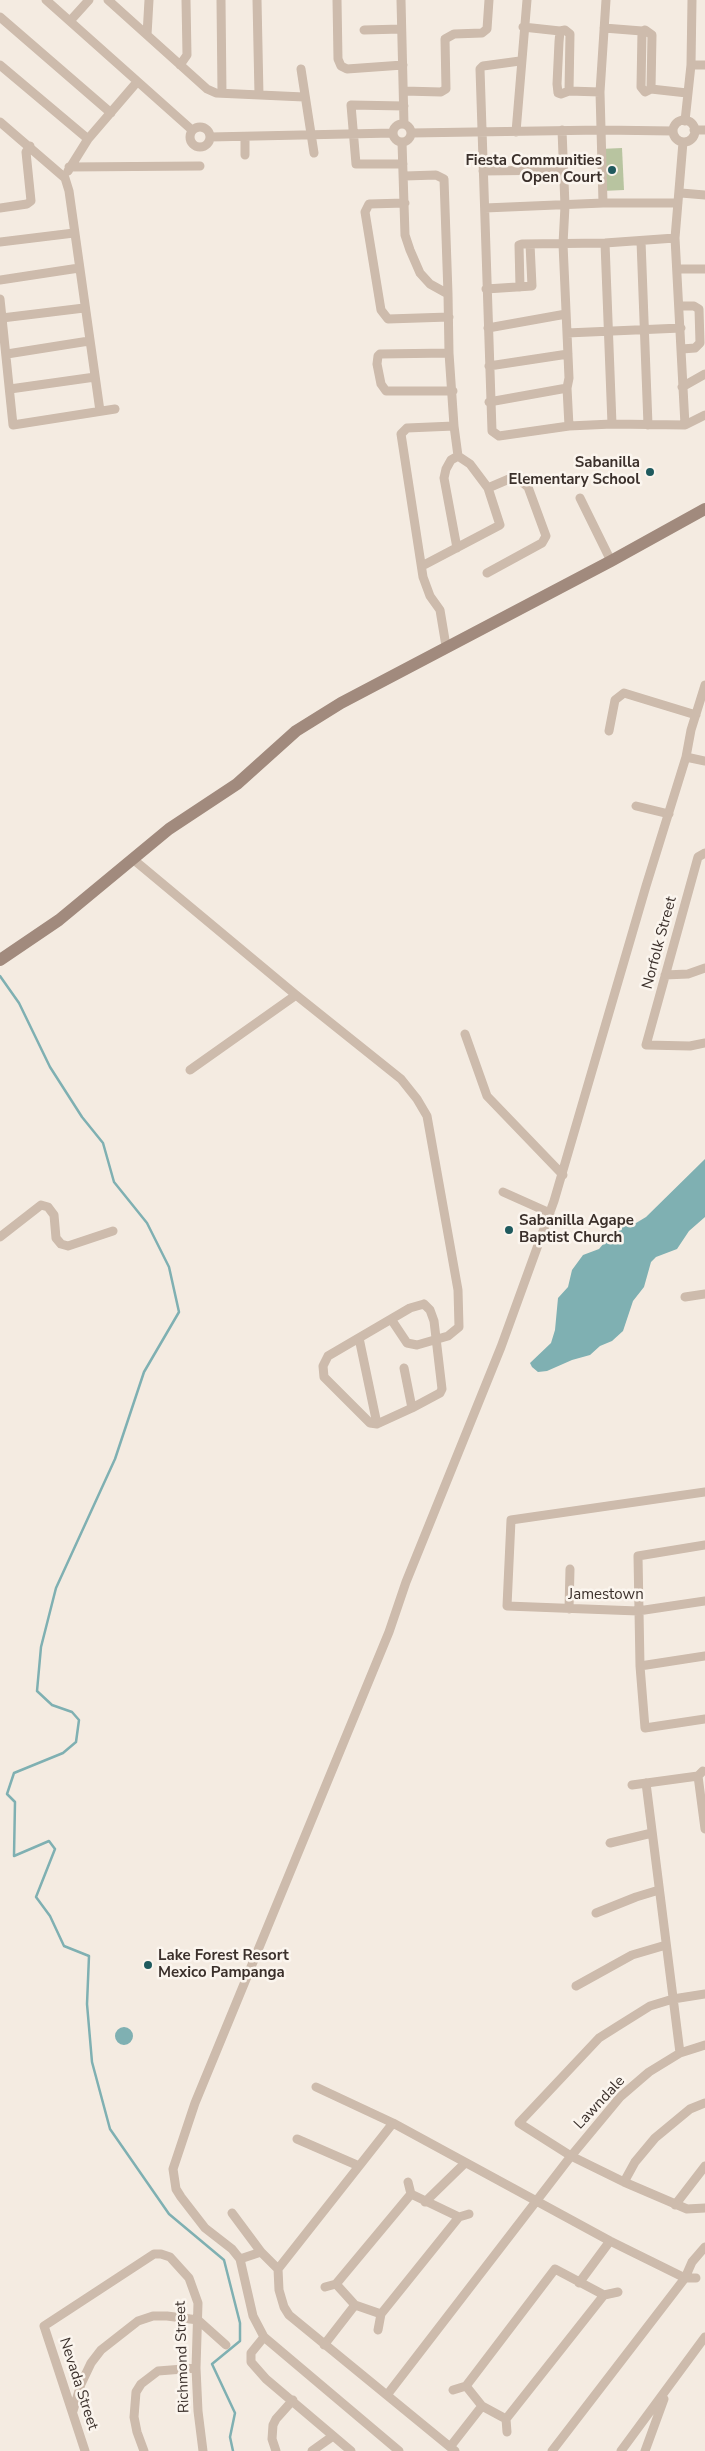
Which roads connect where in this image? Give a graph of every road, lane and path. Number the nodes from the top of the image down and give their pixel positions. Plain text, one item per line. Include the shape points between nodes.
1 (46, 0) edge
2 (89, 0) edge
3 (108, 0) edge
4 (149, 0) edge
5 (186, 0) edge
6 (221, 0) edge
7 (257, 0) edge
8 (337, 0) edge
9 (401, 0) edge
10 (489, 0) edge
11 (527, 0) edge
12 (606, 0) edge
13 (692, 0) edge
14 (0, 16) edge
15 (70, 21) junction
16 (523, 27) junction
17 (604, 28) junction
18 (401, 29) junction
19 (364, 30) dead end
20 (147, 36) junction
21 (520, 61) junction
22 (0, 65) edge
23 (180, 65) junction
24 (403, 65) junction
25 (691, 65) junction
26 (705, 65) edge
27 (301, 69) dead end
28 (137, 82) junction
29 (404, 91) junction
30 (600, 92) junction
31 (222, 93) junction
32 (687, 93) junction
33 (259, 95) junction
34 (304, 97) junction
35 (404, 106) junction
36 (111, 113) junction
37 (685, 121) junction
38 (0, 122) edge
39 (404, 124) junction
40 (192, 130) junction
41 (562, 130) junction
42 (601, 130) junction
43 (694, 130) junction
44 (705, 130) edge
45 (673, 131) junction
46 (516, 132) junction
47 (393, 133) junction
48 (410, 133) junction
49 (481, 133) junction
50 (354, 134) junction
51 (309, 135) junction
52 (245, 137) junction
53 (210, 138) junction
54 (88, 140) junction
55 (402, 142) junction
56 (683, 142) junction
57 (30, 146) junction
58 (314, 153) dead end
59 (245, 156) dead end
60 (200, 157) junction
61 (403, 164) junction
62 (69, 168) junction
63 (564, 170) junction
64 (483, 171) junction
65 (405, 176) junction
66 (65, 178) junction
67 (681, 193) junction
68 (705, 195) edge
69 (404, 203) junction
70 (602, 203) junction
71 (678, 203) junction
72 (565, 206) junction
73 (0, 208) edge
74 (485, 208) junction
75 (74, 233) junction
76 (676, 238) junction
77 (641, 241) junction
78 (0, 242) edge
79 (605, 243) junction
80 (530, 244) junction
81 (563, 244) junction
82 (79, 268) junction
83 (677, 269) junction
84 (705, 269) edge
85 (0, 280) edge
86 (520, 287) junction
87 (486, 289) junction
88 (448, 294) junction
89 (0, 299) edge
90 (679, 306) junction
91 (84, 308) junction
92 (566, 314) junction
93 (449, 317) junction
94 (2, 318) junction
95 (488, 328) junction
96 (681, 328) junction
97 (644, 329) junction
98 (608, 331) junction
99 (567, 333) junction
100 (89, 341) junction
101 (682, 349) junction
102 (7, 354) junction
103 (449, 354) junction
104 (568, 354) junction
105 (490, 366) junction
106 (705, 374) edge
107 (95, 377) junction
108 (682, 387) junction
109 (567, 388) junction
110 (10, 389) junction
111 (453, 391) junction
112 (489, 402) junction
113 (115, 409) dead end
114 (100, 411) junction
115 (705, 415) edge
116 (612, 424) junction
117 (648, 424) junction
118 (685, 425) junction
119 (454, 426) junction
120 (570, 426) junction
121 (458, 456) junction
122 (488, 488) junction
123 (580, 498) dead end
124 (705, 509) edge
125 (457, 548) junction
126 (611, 562) junction
127 (422, 566) junction
128 (487, 573) dead end
129 (446, 646) junction
130 (705, 685) edge
131 (696, 715) junction
132 (609, 731) dead end
133 (686, 757) junction
134 (705, 761) edge
135 (636, 806) dead end
136 (669, 814) junction
137 (705, 853) edge
138 (134, 860) junction
139 (0, 960) edge
140 (705, 968) edge
141 (665, 975) junction
142 (296, 995) junction
143 (465, 1034) dead end
144 (705, 1043) edge
145 (190, 1070) dead end
146 (563, 1174) junction
147 (503, 1192) dead end
148 (550, 1213) junction
149 (113, 1231) dead end
150 (0, 1237) edge
151 (705, 1294) edge
152 (685, 1297) dead end
153 (391, 1319) junction
154 (359, 1338) junction
155 (436, 1340) junction
156 (404, 1368) dead end
157 (412, 1408) junction
158 (377, 1424) junction
159 (705, 1492) edge
160 (705, 1546) edge
161 (570, 1570) dead end
162 (705, 1601) edge
163 (569, 1609) junction
164 (638, 1611) junction
165 (705, 1656) edge
166 (640, 1666) junction
167 (705, 1718) edge
168 (646, 1783) junction
169 (632, 1785) dead end
170 (705, 1829) edge
171 (652, 1833) junction
172 (610, 1843) dead end
173 (659, 1890) junction
174 (596, 1913) dead end
175 (666, 1945) junction
176 (576, 1986) dead end
177 (705, 1994) edge
178 (673, 1998) junction
179 (705, 2045) edge
180 (680, 2054) junction
181 (316, 2087) dead end
182 (705, 2103) edge
183 (393, 2123) junction
184 (297, 2138) dead end
185 (571, 2156) junction
186 (464, 2164) junction
187 (358, 2166) junction
188 (705, 2166) edge
189 (408, 2182) dead end
190 (624, 2182) junction
191 (411, 2194) junction
192 (536, 2201) junction
193 (425, 2202) junction
194 (676, 2205) junction
195 (705, 2208) edge
196 (232, 2213) dead end
197 (469, 2214) dead end
198 (459, 2217) junction
199 (610, 2241) junction
200 (705, 2247) edge
201 (261, 2252) junction
202 (240, 2259) junction
203 (278, 2268) junction
204 (685, 2278) junction
205 (696, 2278) dead end
206 (336, 2284) junction
207 (579, 2284) junction
208 (325, 2287) dead end
209 (618, 2292) dead end
210 (604, 2295) junction
211 (355, 2305) junction
212 (381, 2314) junction
213 (198, 2320) junction
214 (44, 2326) joint
215 (378, 2330) dead end
216 (264, 2337) junction
217 (705, 2337) edge
218 (226, 2345) dead end
219 (324, 2345) junction
220 (196, 2368) junction
221 (466, 2386) junction
222 (453, 2390) dead end
223 (666, 2392) junction
224 (387, 2395) junction
225 (293, 2400) junction
226 (482, 2406) junction
227 (73, 2411) junction
228 (506, 2419) junction
229 (507, 2432) dead end
230 (333, 2436) junction
231 (452, 2449) edge
232 (85, 2451) edge
233 (144, 2451) edge
234 (203, 2451) edge
235 (276, 2451) edge
236 (312, 2451) edge
237 (351, 2451) edge
238 (399, 2451) edge
239 (552, 2451) edge
240 (621, 2451) edge
241 (646, 2451) edge

1 - 15 street
2 - 15 street
3 - 20 street
4 - 20 street
5 - 23 street via 187,55
6 - 31 street
7 - 33 street
8 - 24 street via 340,66 347,69
9 - 18 street
10 - 29 street via 487,30 454,34 445,39 446,90
11 - 16 street
12 - 17 street
13 - 25 street
14 - 36 street
15 - 28 street
16 - 21 street
16 - 30 street via 560,31 557,91 561,94 569,91
17 - 30 street
17 - 32 street via 649,31 652,35 651,89
18 - 19 street
18 - 24 street
20 - 23 street
21 - 46 street
21 - 49 street via 480,69
22 - 54 street
23 - 31 street via 207,89 216,94
24 - 29 street
25 - 26 street
25 - 32 street
27 - 34 street
28 - 36 street
28 - 40 street
29 - 35 street
30 - 42 street
31 - 33 street
32 - 37 street
33 - 34 street
34 - 51 street
35 - 39 street
35 - 50 street via 351,105
36 - 54 street
37 - 43 street via 691,123
37 - 45 street via 678,122
38 - 57 street
39 - 47 street via 397,125
39 - 48 street
40 - 53 street via 205,128
40 - 60 street via 191,142
41 - 42 street
41 - 46 street
41 - 63 street
42 - 45 street
42 - 70 street
43 - 44 street
43 - 56 street via 692,138
45 - 56 street via 674,137
46 - 49 street
47 - 50 street
47 - 55 street
48 - 49 street
48 - 55 street
49 - 64 street
50 - 51 street
50 - 61 street via 357,168
51 - 52 street
51 - 58 street
52 - 53 street
52 - 59 street
53 - 60 street
54 - 62 street
55 - 61 street
56 - 67 street
57 - 66 street
57 - 73 street via 26,152 31,201
60 - 62 street
61 - 65 street
62 - 66 street
63 - 64 street
63 - 72 street
64 - 74 street
65 - 69 street
65 - 88 street via 436,175 444,179
66 - 75 street
67 - 68 street
67 - 71 street
69 - 88 street via 406,235 414,261 430,284
69 - 93 street via 369,204 364,212 381,310 388,319
70 - 71 street
70 - 72 street
71 - 76 street
72 - 74 street
72 - 81 street
74 - 87 street
75 - 78 street
75 - 82 street
76 - 77 street
76 - 83 street
77 - 79 street
77 - 97 street
79 - 81 street
79 - 98 street
80 - 81 street
80 - 86 street via 519,245
80 - 86 street via 532,286
81 - 92 street
82 - 85 street
82 - 91 street
83 - 84 street
83 - 90 street
86 - 87 street
87 - 95 street
88 - 93 street
89 - 94 street
90 - 96 street
90 - 101 street via 699,309 700,343 695,348
91 - 94 street
91 - 100 street
92 - 95 street
92 - 99 street
93 - 103 street
94 - 102 street
95 - 105 street
96 - 97 street
96 - 101 street
97 - 98 street
97 - 117 street
98 - 99 street
98 - 116 street
99 - 104 street
100 - 102 street
100 - 107 street
101 - 108 street
102 - 110 street
103 - 111 street
103 - 111 street via 380,354 377,364 381,384 386,391
104 - 105 street
104 - 109 street
105 - 112 street
106 - 108 street
107 - 110 street
107 - 114 street
108 - 118 street
109 - 112 street
109 - 120 street
110 - 114 street via 14,425
111 - 119 street
112 - 120 street via 492,431 499,436
113 - 114 street
115 - 118 street
116 - 117 street
116 - 120 street
117 - 118 street
119 - 121 street
119 - 127 street via 407,428 402,434
121 - 122 street via 470,464
121 - 125 street via 451,460 444,478
122 - 125 street via 500,525
122 - 128 street via 509,479 521,480 528,487 546,536 542,543
123 - 126 street
124 - 126 street
125 - 127 street
126 - 129 street
127 - 129 street via 430,596 440,610
129 - 138 street via 296,731 237,784 169,830
130 - 131 street
131 - 132 street via 624,693 615,700
131 - 133 street
133 - 134 street
133 - 136 street
135 - 136 street
136 - 146 street
137 - 141 street, Norfolk Street via 698,857
138 - 139 street via 59,920
138 - 142 street
140 - 141 street via 688,974
141 - 144 street, Norfolk Street via 646,1045
142 - 145 street
142 - 155 street via 401,1080 426,1116 458,1290 460,1327
143 - 146 street via 487,1096
146 - 148 street
147 - 148 street
148 - 202 street via 389,1632 270,1925 245,1978 175,2158 176,2189 181,2197 205,2228
149 - 150 street via 68,1246 61,1244 56,1238 54,1215 41,1204
151 - 152 street
153 - 154 street
153 - 155 street via 408,1343
153 - 155 street via 424,1304 430,1310
154 - 158 street
154 - 158 street via 328,1356 323,1366 324,1377 364,1418
155 - 157 street via 442,1389
156 - 157 street
157 - 158 street
159 - 163 street, Jamestown via 511,1520 507,1606
160 - 164 street via 638,1556
161 - 163 street
162 - 164 street, Jamestown
163 - 164 street, Jamestown
164 - 166 street
165 - 166 street
166 - 167 street via 645,1728
168 - 169 street
168 - 170 street via 700,1773
168 - 171 street
171 - 172 street
171 - 173 street
173 - 174 street
173 - 175 street
175 - 176 street via 632,1955
175 - 178 street
177 - 178 street
178 - 180 street
178 - 185 street via 650,2006 599,2038 522,2117 519,2123
179 - 180 street, Lawndale
180 - 185 street, Lawndale via 650,2072 620,2097
181 - 183 street
182 - 190 street via 690,2109 655,2138
183 - 186 street
183 - 187 street
184 - 187 street
185 - 190 street
185 - 192 street, Lawndale
186 - 192 street
186 - 193 street
187 - 203 street
188 - 194 street
189 - 191 street
190 - 194 street
191 - 193 street
191 - 206 street
192 - 199 street
192 - 224 street, Lawndale
193 - 198 street
194 - 195 street via 696,2210
196 - 201 street
197 - 198 street
198 - 212 street
199 - 204 street
199 - 207 street
200 - 204 street via 692,2262
201 - 202 street
201 - 203 street
202 - 216 street via 252,2316
203 - 219 street via 284,2307
204 - 205 street
204 - 239 street
206 - 208 street
206 - 211 street
207 - 210 street
207 - 221 street via 554,2264
209 - 210 street
210 - 228 street
211 - 212 street
211 - 219 street
212 - 215 street
213 - 214 street, Richmond Street via 198,2303 189,2278 170,2257 154,2254
213 - 218 street
213 - 220 street, Richmond Street
213 - 227 street via 154,2316 125,2330 91,2363
214 - 227 street, Nevada Street
216 - 225 street via 251,2353 251,2362 266,2379
216 - 238 street
217 - 223 street
219 - 224 street
220 - 233 street via 158,2371 141,2384 133,2405 135,2425
220 - 234 street, Richmond Street
221 - 222 street
221 - 226 street
223 - 240 street
223 - 241 street
224 - 231 street
225 - 230 street
225 - 235 street via 273,2425 272,2439
226 - 228 street
226 - 231 street
227 - 232 street, Nevada Street
228 - 229 street
230 - 236 street
230 - 237 street

